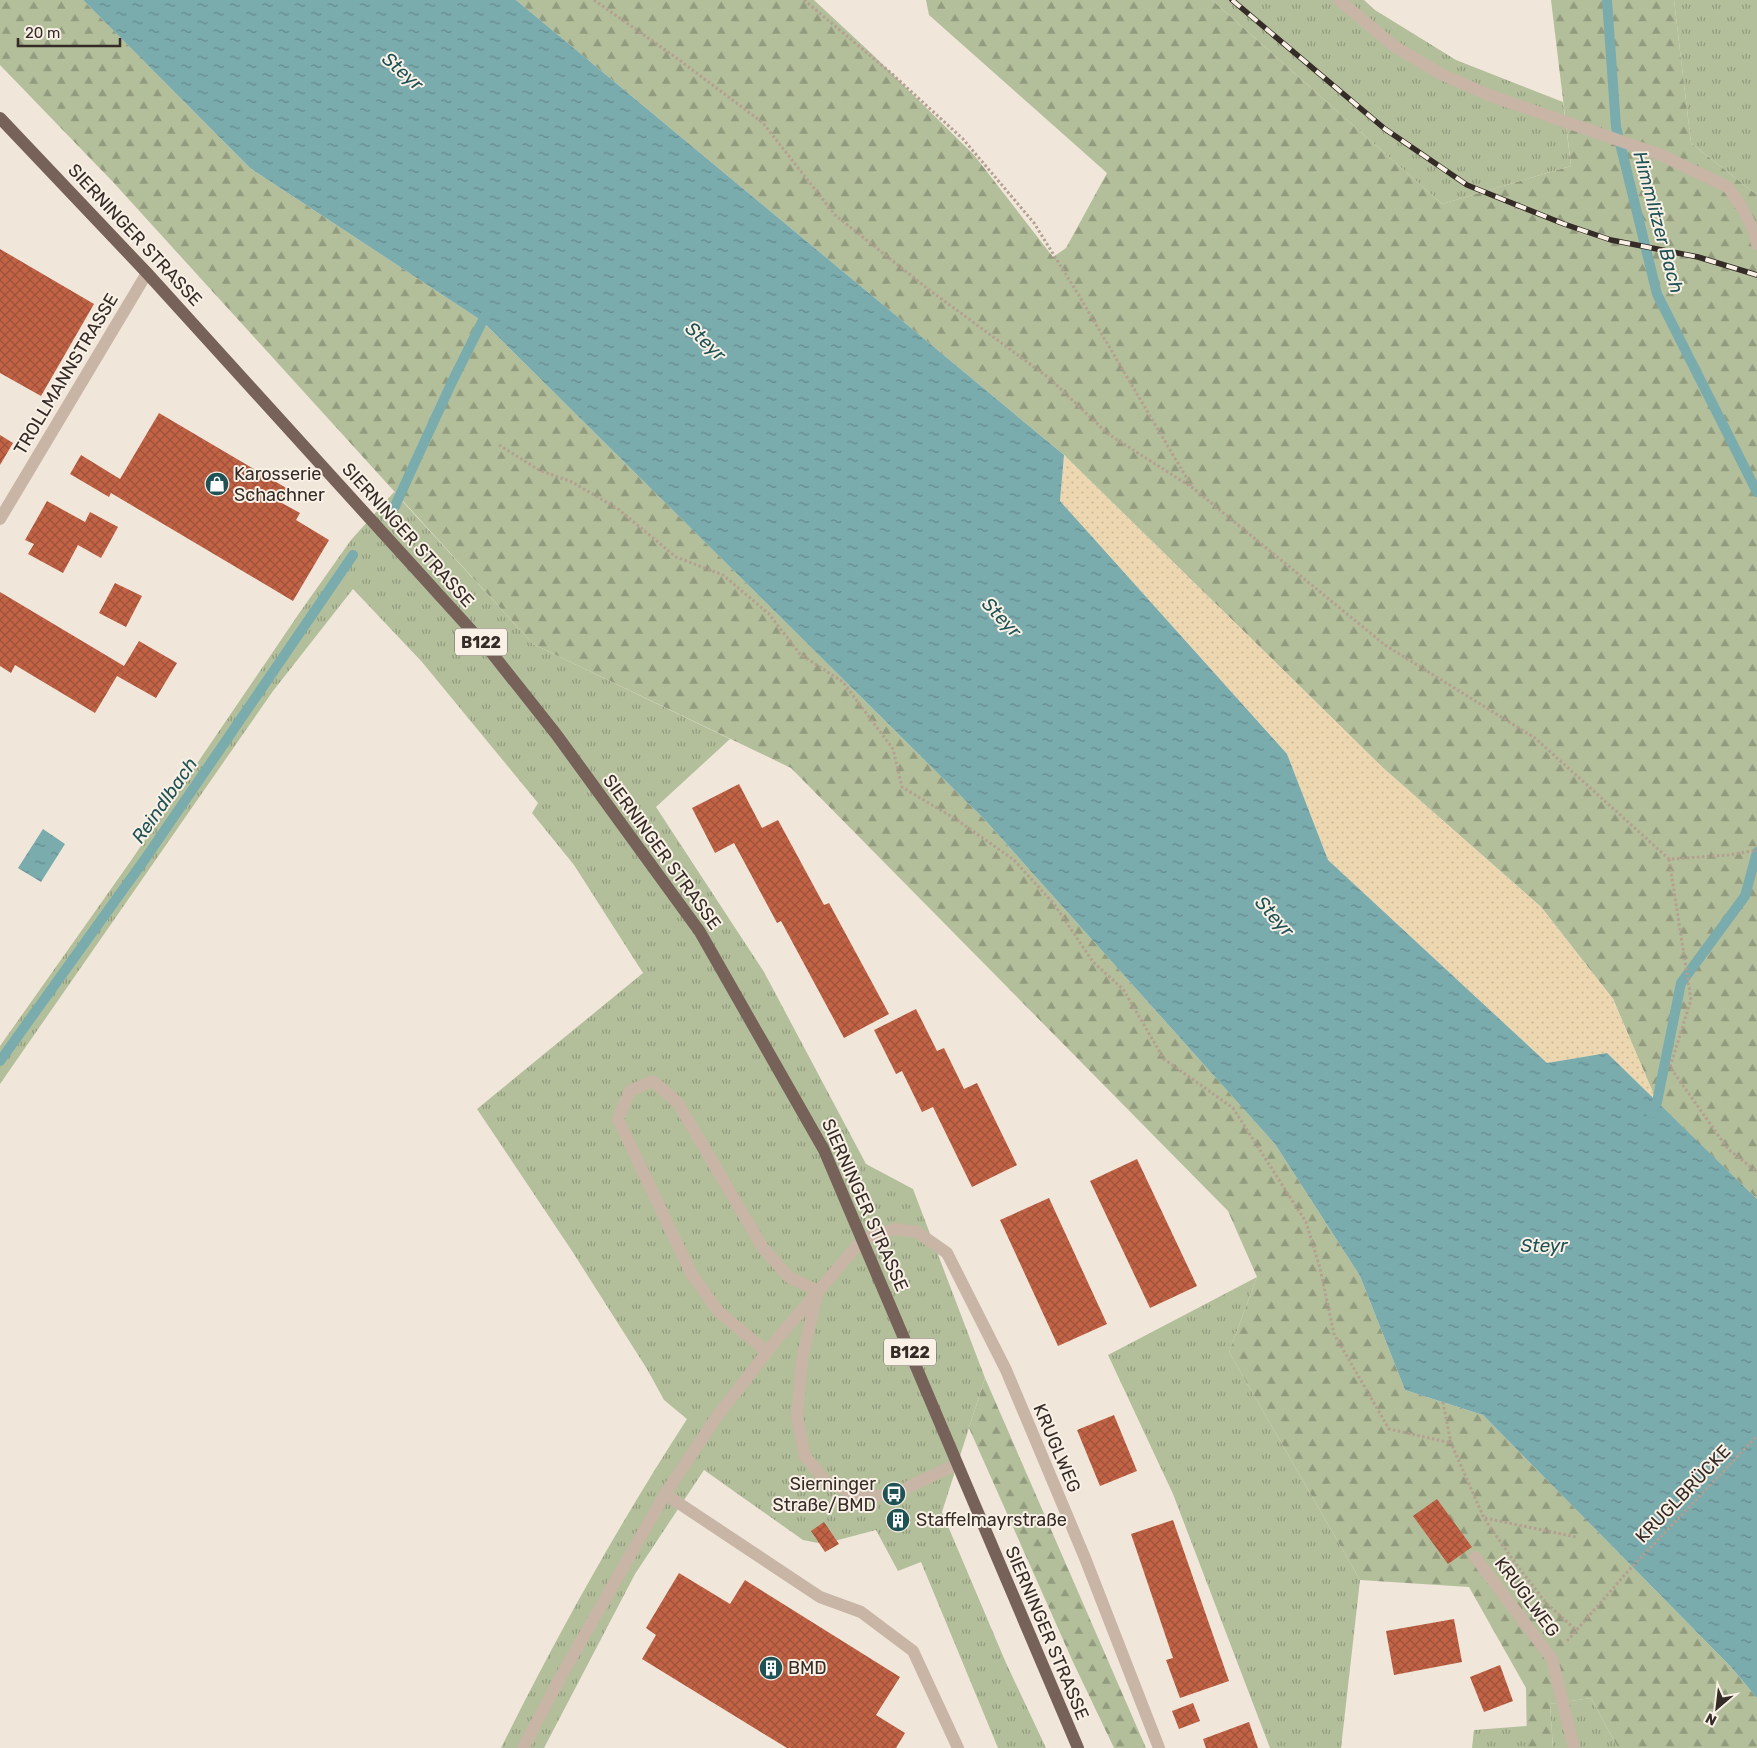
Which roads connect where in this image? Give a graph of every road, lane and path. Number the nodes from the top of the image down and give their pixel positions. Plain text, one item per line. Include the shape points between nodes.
1 (594, 0) edge
2 (804, 0) edge
3 (1339, 0) edge
4 (0, 118) edge
5 (1757, 244) edge
6 (147, 273) junction
7 (499, 445) dead end
8 (1193, 488) junction
9 (0, 519) edge
10 (1757, 850) edge
11 (1669, 859) junction
12 (1757, 1172) edge
13 (863, 1239) junction
14 (818, 1291) junction
15 (768, 1352) junction
16 (1443, 1402) dead end
17 (1757, 1436) edge
18 (1451, 1443) junction
19 (957, 1464) junction
20 (666, 1494) junction
21 (1484, 1518) junction
22 (1576, 1537) dead end
23 (1475, 1557) dead end
24 (1629, 1570) joint
25 (1576, 1630) junction
26 (1552, 1659) junction
27 (1575, 1746) edge
28 (523, 1748) edge
29 (958, 1748) edge
30 (1078, 1748) edge
31 (1159, 1748) edge

1 - 8 path via 763,124 835,215 1050,378 1108,434
2 - 8 path via 963,139 1034,223
3 - 5 street via 1394,46 1441,74 1490,96 1661,155 1728,187 1743,209
4 - 6 main road, SIERNINGER STRASSE / B122
6 - 9 street, TROLLMANNSTRASSE
6 - 13 main road, SIERNINGER STRASSE / B122 via 491,652 556,734 700,932 824,1150
7 - 18 path via 539,470 572,482 618,509 676,557 722,575 769,614 800,654 843,682 893,749 902,787 1014,860 1054,904 1093,962 1123,989 1164,1060 1233,1108 1306,1222 1334,1334 1390,1429
8 - 11 path via 1385,645 1535,738
10 - 11 path via 1729,856
11 - 12 path via 1691,1000 1670,1067 1728,1149
13 - 14 street
13 - 19 main road, SIERNINGER STRASSE / B122
13 - 31 street, KRUGLWEG via 895,1229 918,1232 947,1252 1006,1370
14 - 15 street
14 - 15 street via 789,1277 763,1248 678,1103 653,1081 630,1091 618,1119 692,1275 719,1312
14 - 19 street via 802,1359 797,1417 806,1456 827,1483 863,1497 894,1494
15 - 20 street via 718,1415
16 - 18 path
17 - 24 path, KRUGLBRÜCKE
18 - 21 path
19 - 30 main road, SIERNINGER STRASSE / B122
20 - 28 street
20 - 29 street via 820,1597 860,1612 913,1651
21 - 22 path
21 - 25 path via 1546,1603
23 - 26 street, KRUGLWEG
24 - 25 path, KRUGLWEG
25 - 26 path, KRUGLWEG
26 - 27 street, KRUGLWEG

